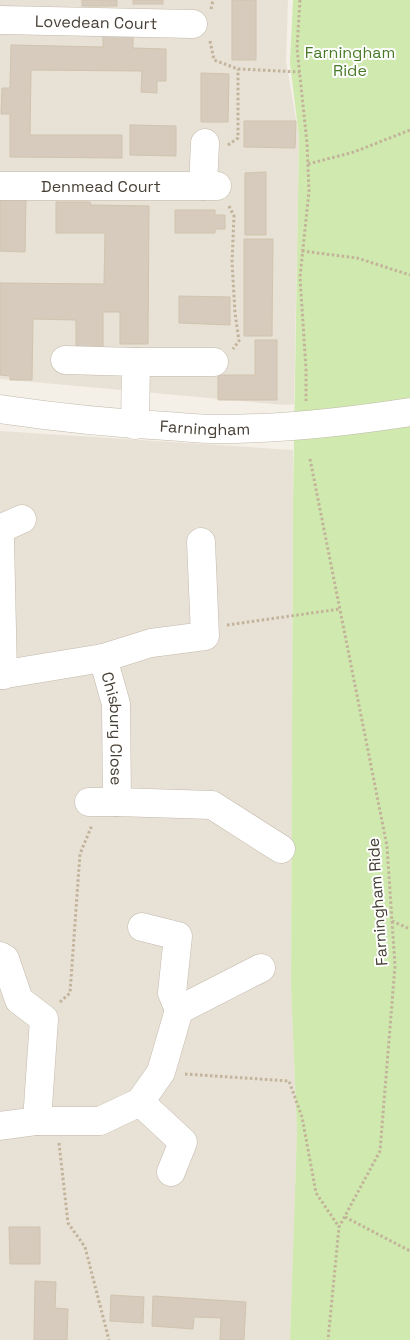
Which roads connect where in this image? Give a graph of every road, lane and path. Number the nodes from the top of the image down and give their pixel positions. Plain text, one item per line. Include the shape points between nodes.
1 (300, 0) edge
2 (0, 20) edge
3 (201, 29) joint
4 (238, 69) junction
5 (300, 72) junction
6 (410, 130) edge
7 (205, 151) joint
8 (308, 164) junction
9 (0, 186) edge
10 (210, 186) junction
11 (302, 251) junction
12 (410, 275) edge
13 (65, 360) dead end
14 (136, 362) junction
15 (214, 362) joint
16 (306, 406) dead end
17 (0, 409) edge
18 (410, 412) edge
19 (135, 425) junction
20 (310, 459) dead end
21 (0, 540) edge
22 (201, 542) dead end
23 (340, 609) junction
24 (205, 636) junction
25 (103, 658) junction
26 (1, 675) edge
27 (102, 801) junction
28 (281, 849) dead end
29 (392, 921) junction
30 (142, 927) dead end
31 (410, 929) edge
32 (0, 956) edge
33 (261, 968) dead end
34 (179, 1010) junction
35 (44, 1019) junction
36 (162, 1072) junction
37 (140, 1102) junction
38 (37, 1121) junction
39 (0, 1126) edge
40 (171, 1172) dead end
41 (345, 1217) junction
42 (339, 1228) junction
43 (410, 1251) edge
44 (108, 1340) edge
45 (328, 1340) edge

1 - 5 path via 297,48
2 - 3 street, Lovedean Court
3 - 4 path via 214,60
4 - 5 path
4 - 7 path via 238,138
5 - 8 path
6 - 8 path via 354,152
7 - 10 street
8 - 11 path via 309,191
9 - 10 street, Denmead Court
10 - 15 path via 234,216 232,262 239,341 222,362
11 - 12 path via 357,258
11 - 16 path via 300,277
13 - 14 street
14 - 15 street
14 - 19 street
17 - 19 street, Farningham
18 - 19 street, Farningham via 261,428
20 - 23 path, Farningham Ride
21 - 26 street, Chisbury Close
22 - 24 street
23 - 24 path via 227,625
23 - 29 path, Farningham Ride via 387,846
24 - 25 street, Chisbury Close via 151,643
25 - 26 street, Chisbury Close
25 - 27 street, Chisbury Close via 116,704
27 - 28 street, Chisbury Close via 212,805
27 - 35 path via 80,854 70,993
29 - 31 path
29 - 41 path, Farningham Ride via 395,966 380,1151
30 - 34 street via 178,936 172,993
32 - 35 street via 5,959 19,1000
33 - 34 street
34 - 36 street
35 - 38 street
36 - 37 street
36 - 42 path via 289,1081 302,1117 316,1193
37 - 38 street via 100,1121
37 - 40 street via 183,1142
38 - 39 street
38 - 44 path via 58,1136 68,1223 85,1247
41 - 42 path, Farningham Ride
41 - 43 path
42 - 45 path, Farningham Ride

